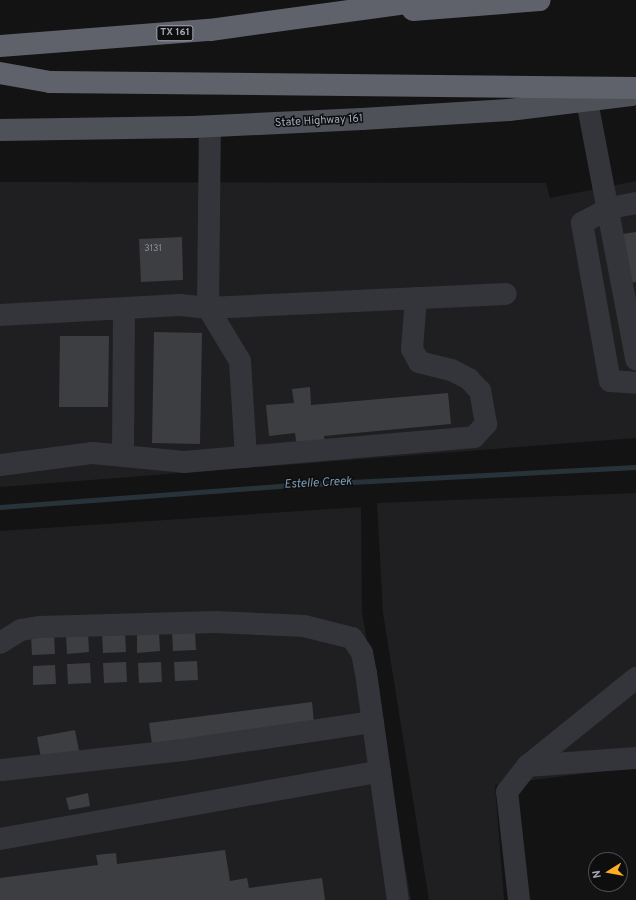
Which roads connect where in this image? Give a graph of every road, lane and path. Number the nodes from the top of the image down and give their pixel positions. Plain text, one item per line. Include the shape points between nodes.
1 (430, 0) edge
2 (540, 0) edge
3 (350, 12) junction
4 (0, 46) edge
5 (0, 73) edge
6 (636, 88) edge
7 (636, 94) edge
8 (587, 101) junction
9 (210, 127) junction
10 (0, 130) edge
11 (636, 203) edge
12 (610, 208) junction
13 (506, 294) dead end
14 (416, 298) junction
15 (208, 308) junction
16 (124, 309) junction
17 (0, 315) edge
18 (636, 359) edge
19 (636, 383) edge
20 (122, 454) junction
21 (246, 457) junction
22 (0, 465) edge
23 (0, 643) edge
24 (636, 678) edge
25 (373, 722) junction
26 (636, 758) edge
27 (1, 766) edge
28 (527, 766) junction
29 (380, 771) junction
30 (0, 839) edge
31 (398, 900) edge
32 (520, 900) edge

1 - 3 highway, TX 161
2 - 3 highway via 469,8
3 - 4 highway, TX 161 via 188,32
5 - 6 highway via 50,82
7 - 8 main road, State Highway 161
8 - 9 main road, State Highway 161 via 509,110
8 - 12 lane
9 - 10 main road, State Highway 161
9 - 15 lane
11 - 12 lane
12 - 18 lane
12 - 19 lane via 582,223 610,381
13 - 14 lane
14 - 15 lane
14 - 21 lane via 412,349 419,362 451,370 469,379 480,391 486,424 474,437
15 - 16 lane via 180,305
15 - 21 lane via 240,361
16 - 17 lane
16 - 20 lane
20 - 21 lane via 184,462
20 - 22 lane via 93,453
23 - 25 lane via 21,630 39,627 216,622 304,626 343,634 358,645
24 - 28 lane
25 - 27 lane via 183,750
25 - 29 lane
26 - 28 lane
28 - 32 lane via 507,792
29 - 30 lane
29 - 31 lane

